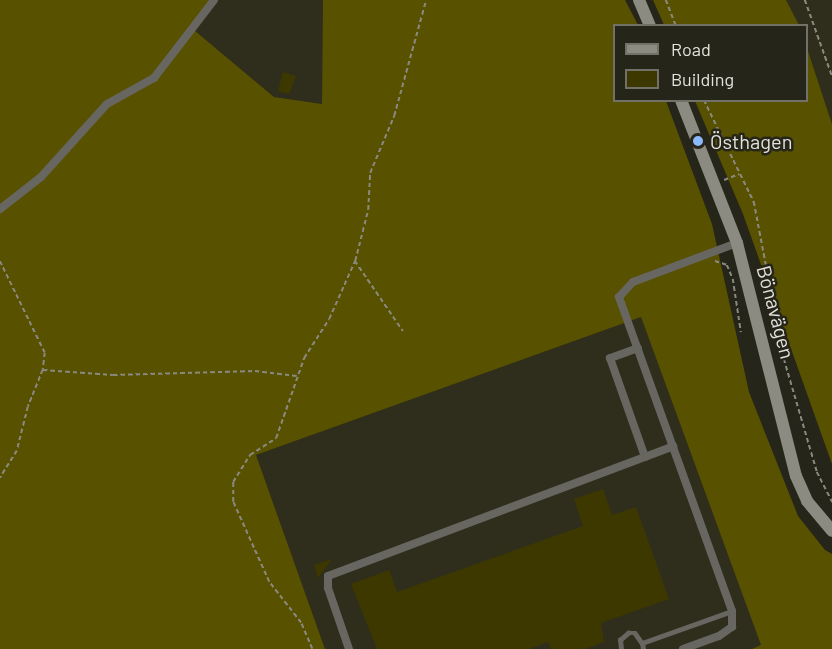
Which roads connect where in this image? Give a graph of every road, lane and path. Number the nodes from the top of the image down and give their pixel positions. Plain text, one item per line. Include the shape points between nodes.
1 (214, 0) edge
2 (426, 0) edge
3 (639, 0) edge
4 (666, 0) edge
5 (805, 0) edge
6 (649, 24) edge
7 (675, 24) edge
8 (832, 76) edge
9 (682, 102) edge
10 (705, 102) edge
11 (0, 209) edge
12 (737, 243) junction
13 (0, 261) edge
14 (354, 261) junction
15 (712, 261) dead end
16 (403, 331) dead end
17 (741, 332) dead end
18 (638, 348) junction
19 (43, 370) junction
20 (298, 376) junction
21 (672, 446) junction
22 (645, 457) junction
23 (0, 478) edge
24 (832, 502) edge
25 (832, 531) edge
26 (732, 611) junction
27 (642, 646) edge
28 (312, 649) edge
29 (349, 649) edge
30 (621, 649) edge
31 (683, 649) edge

1 - 11 street via 154,78 107,104 41,177
2 - 14 path via 394,116 370,173 368,210
3 - 6 street
4 - 7 path
5 - 8 path
9 - 12 street, Bönavägen
10 - 24 path via 754,202 784,359 817,472
12 - 18 street via 633,282 619,297
12 - 25 street, Bönavägen via 796,476 807,501
13 - 19 path via 36,328 45,353
14 - 16 path
14 - 20 path
15 - 17 path via 727,265 733,279
18 - 21 street
18 - 22 street via 610,358
19 - 20 path via 113,375 255,371
19 - 23 path via 27,407 17,451
20 - 28 path via 276,438 250,455 233,482 232,493 269,582 301,623
21 - 22 street
21 - 26 street
22 - 29 street via 328,576 328,588
26 - 27 lane
26 - 31 street via 732,627
27 - 30 lane via 635,633 628,633 620,640

